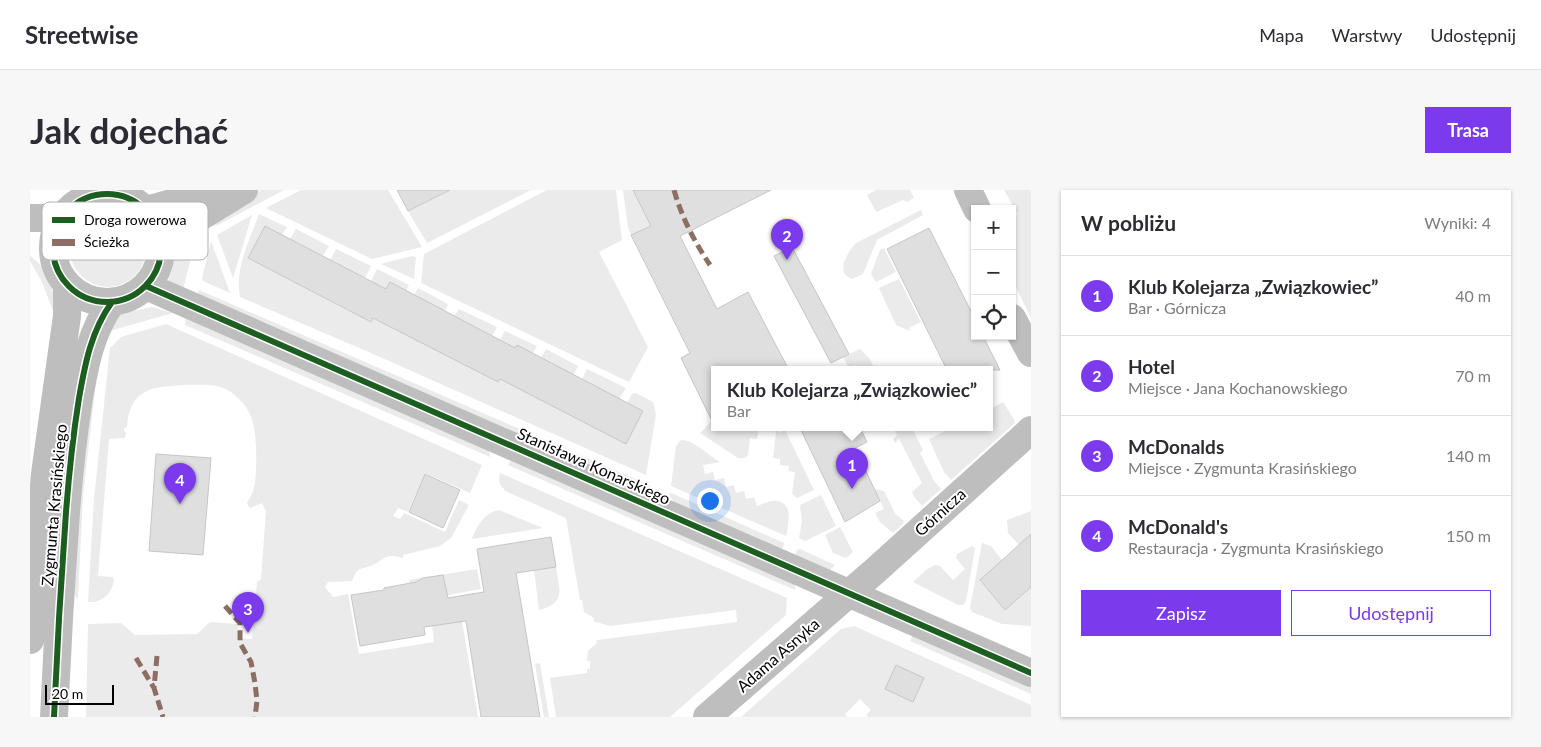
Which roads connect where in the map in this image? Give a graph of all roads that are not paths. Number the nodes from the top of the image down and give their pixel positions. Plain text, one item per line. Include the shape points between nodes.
1 (206, 190) edge
2 (244, 190) edge
3 (968, 190) edge
4 (132, 199) edge
5 (76, 202) edge
6 (975, 205) edge
7 (208, 212) edge
8 (42, 214) edge
9 (30, 218) edge
10 (48, 260) edge
11 (160, 260) edge
12 (67, 284) junction
13 (146, 286) junction
14 (112, 302) junction
15 (1016, 325) edge
16 (1031, 353) edge
17 (1031, 430) edge
18 (849, 594) junction
19 (30, 640) edge
20 (1031, 673) edge
21 (54, 717) edge
22 (706, 717) edge

1 - 4 street via 185,199
2 - 7 street
3 - 6 street
4 - 5 street via 112,194 96,195
8 - 9 street
10 - 12 street
11 - 13 street
12 - 14 street via 90,299
12 - 19 street, Zygmunta Krasińskiego via 67,316 45,474
13 - 14 street via 130,297
13 - 18 street, Stanisława Konarskiego
14 - 21 street, Zygmunta Krasińskiego via 92,336 74,428
15 - 16 street
17 - 18 street, Górnicza
18 - 20 street, Stanisława Konarskiego
18 - 22 street, Adama Asnyka

